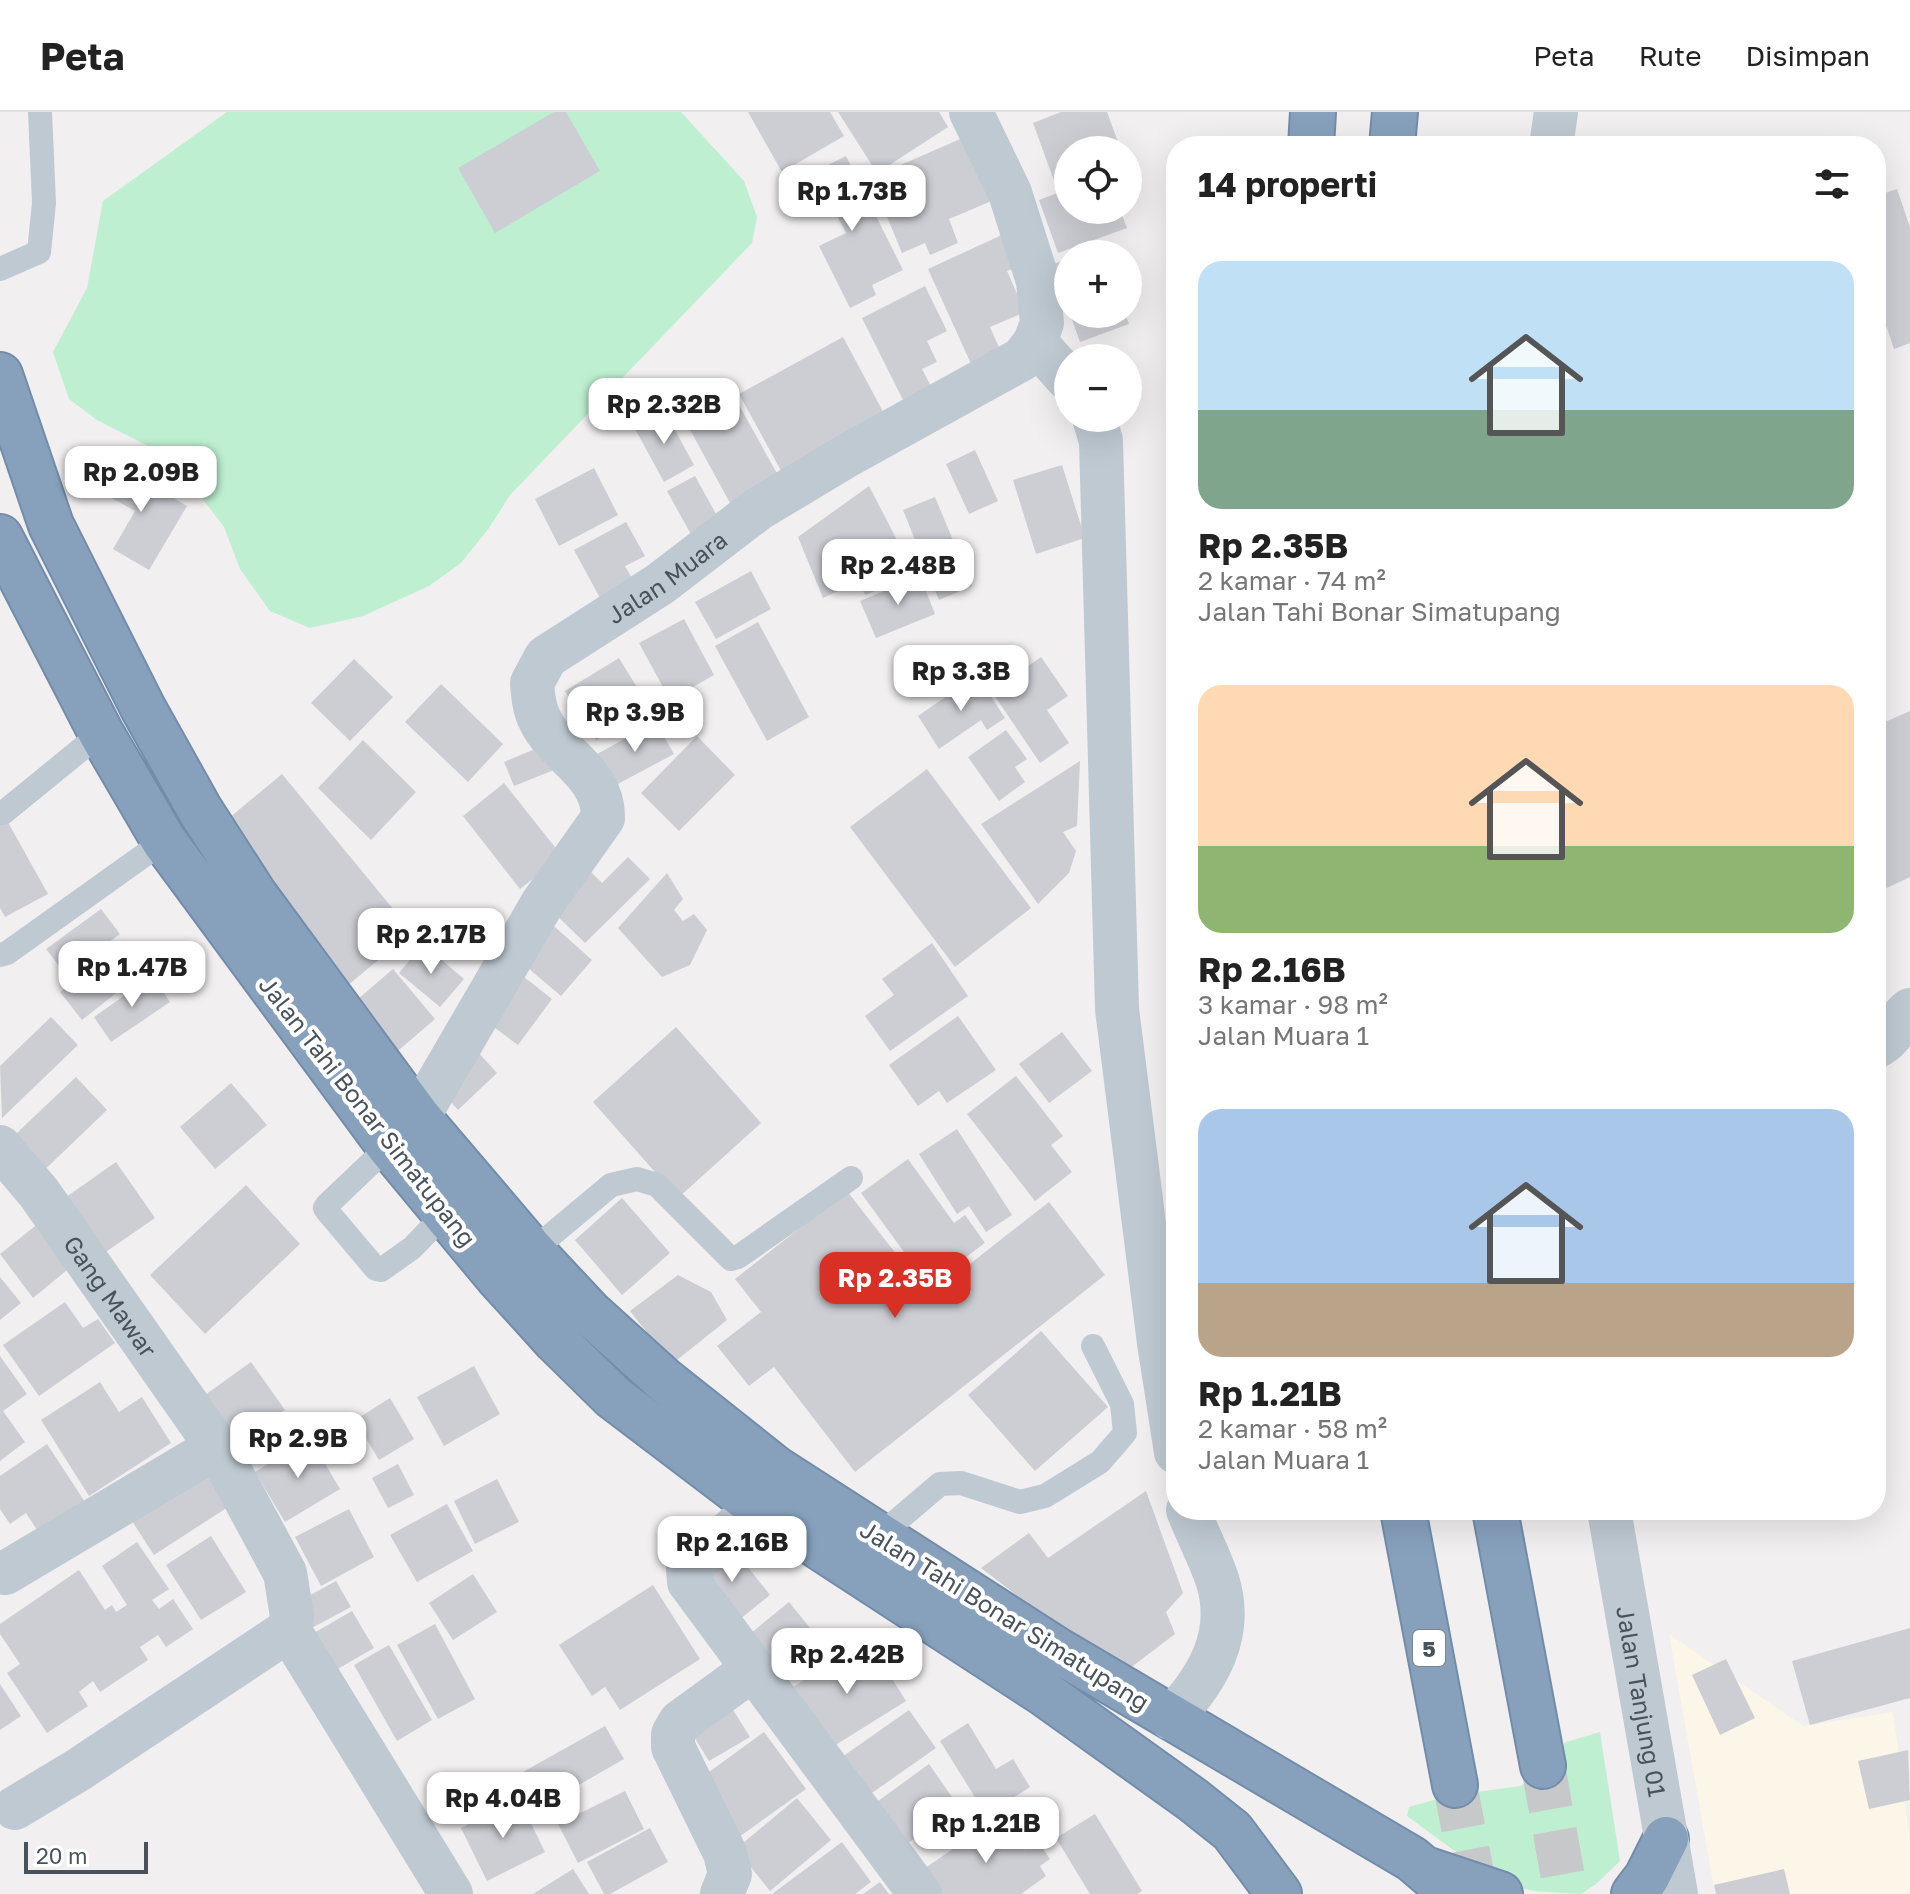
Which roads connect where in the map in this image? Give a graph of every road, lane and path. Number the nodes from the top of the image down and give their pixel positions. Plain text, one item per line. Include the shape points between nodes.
1 (40, 112) edge
2 (971, 112) edge
3 (1313, 112) edge
4 (1395, 112) edge
5 (1556, 112) edge
6 (1312, 136) edge
7 (1393, 136) edge
8 (1552, 136) edge
9 (0, 269) edge
10 (1035, 342) junction
11 (1054, 363) edge
12 (0, 375) edge
13 (1098, 432) edge
14 (1, 543) edge
15 (101, 733) junction
16 (3, 813) dead end
17 (164, 841) junction
18 (0, 955) edge
19 (403, 1132) junction
20 (0, 1147) edge
21 (851, 1178) dead end
22 (445, 1214) junction
23 (532, 1251) junction
24 (1093, 1346) dead end
25 (1166, 1388) edge
26 (217, 1447) junction
27 (758, 1507) junction
28 (1192, 1520) edge
29 (1405, 1520) edge
30 (1497, 1520) edge
31 (1611, 1520) edge
32 (879, 1536) junction
33 (3, 1574) edge
34 (289, 1630) junction
35 (753, 1669) junction
36 (1171, 1718) junction
37 (1543, 1766) tunnel mouth
38 (1270, 1776) junction
39 (1455, 1785) tunnel mouth
40 (15, 1808) dead end
41 (1232, 1831) junction
42 (1666, 1839) junction
43 (1443, 1886) edge
44 (451, 1894) edge
45 (722, 1894) edge
46 (920, 1894) edge
47 (1279, 1894) edge
48 (1500, 1894) edge
49 (1634, 1894) edge
50 (1676, 1894) edge

1 - 9 lane via 44,203 39,252
2 - 10 street via 1010,193 1038,281 1042,323
3 - 6 highway
4 - 7 highway
5 - 8 street
10 - 11 street
10 - 19 street, Jalan Muara via 1022,359 758,509 660,584 546,657 532,683 540,721 596,786 604,801 603,818 542,904
12 - 19 highway, Jalan Tahi Bonar Simatupang via 51,525 143,708 200,810
13 - 25 street via 1117,1009
14 - 15 highway, Jalan Tahi Bonar Simatupang
15 - 16 lane
15 - 17 highway, Jalan Tahi Bonar Simatupang
17 - 18 lane
17 - 19 highway, Jalan Tahi Bonar Simatupang
19 - 22 highway, Jalan Tahi Bonar Simatupang
19 - 22 lane via 325,1208 381,1270
19 - 23 highway, Jalan Tahi Bonar Simatupang
20 - 26 street, Gang Mawar via 39,1193
21 - 23 lane via 731,1259 657,1185 637,1179 611,1185
22 - 27 highway, Jalan Tahi Bonar Simatupang via 613,1397
23 - 32 highway, Jalan Tahi Bonar Simatupang via 664,1380 776,1469
24 - 32 lane via 1122,1404 1125,1433 1100,1462 1045,1496 1020,1502 961,1483 940,1484
26 - 33 street
26 - 34 street, Gang Mawar via 285,1573
27 - 35 street via 686,1575
27 - 41 highway, Jalan Tahi Bonar Simatupang via 1045,1694
28 - 36 street via 1217,1580 1223,1632 1204,1678
29 - 39 highway, 5
30 - 37 highway
31 - 42 street, Jalan Tanjung 01
32 - 36 highway, Jalan Tahi Bonar Simatupang
34 - 40 street
34 - 44 street
35 - 45 street via 680,1722 673,1734 673,1747 725,1853 730,1874
35 - 46 street
36 - 38 highway, Jalan Tahi Bonar Simatupang
38 - 41 highway
38 - 43 highway, Jalan Tahi Bonar Simatupang
41 - 47 highway, Jalan Tahi Bonar Simatupang
42 - 49 highway
42 - 50 street, Jalan Tanjung 01
43 - 48 highway, Jalan Tahi Bonar Simatupang

